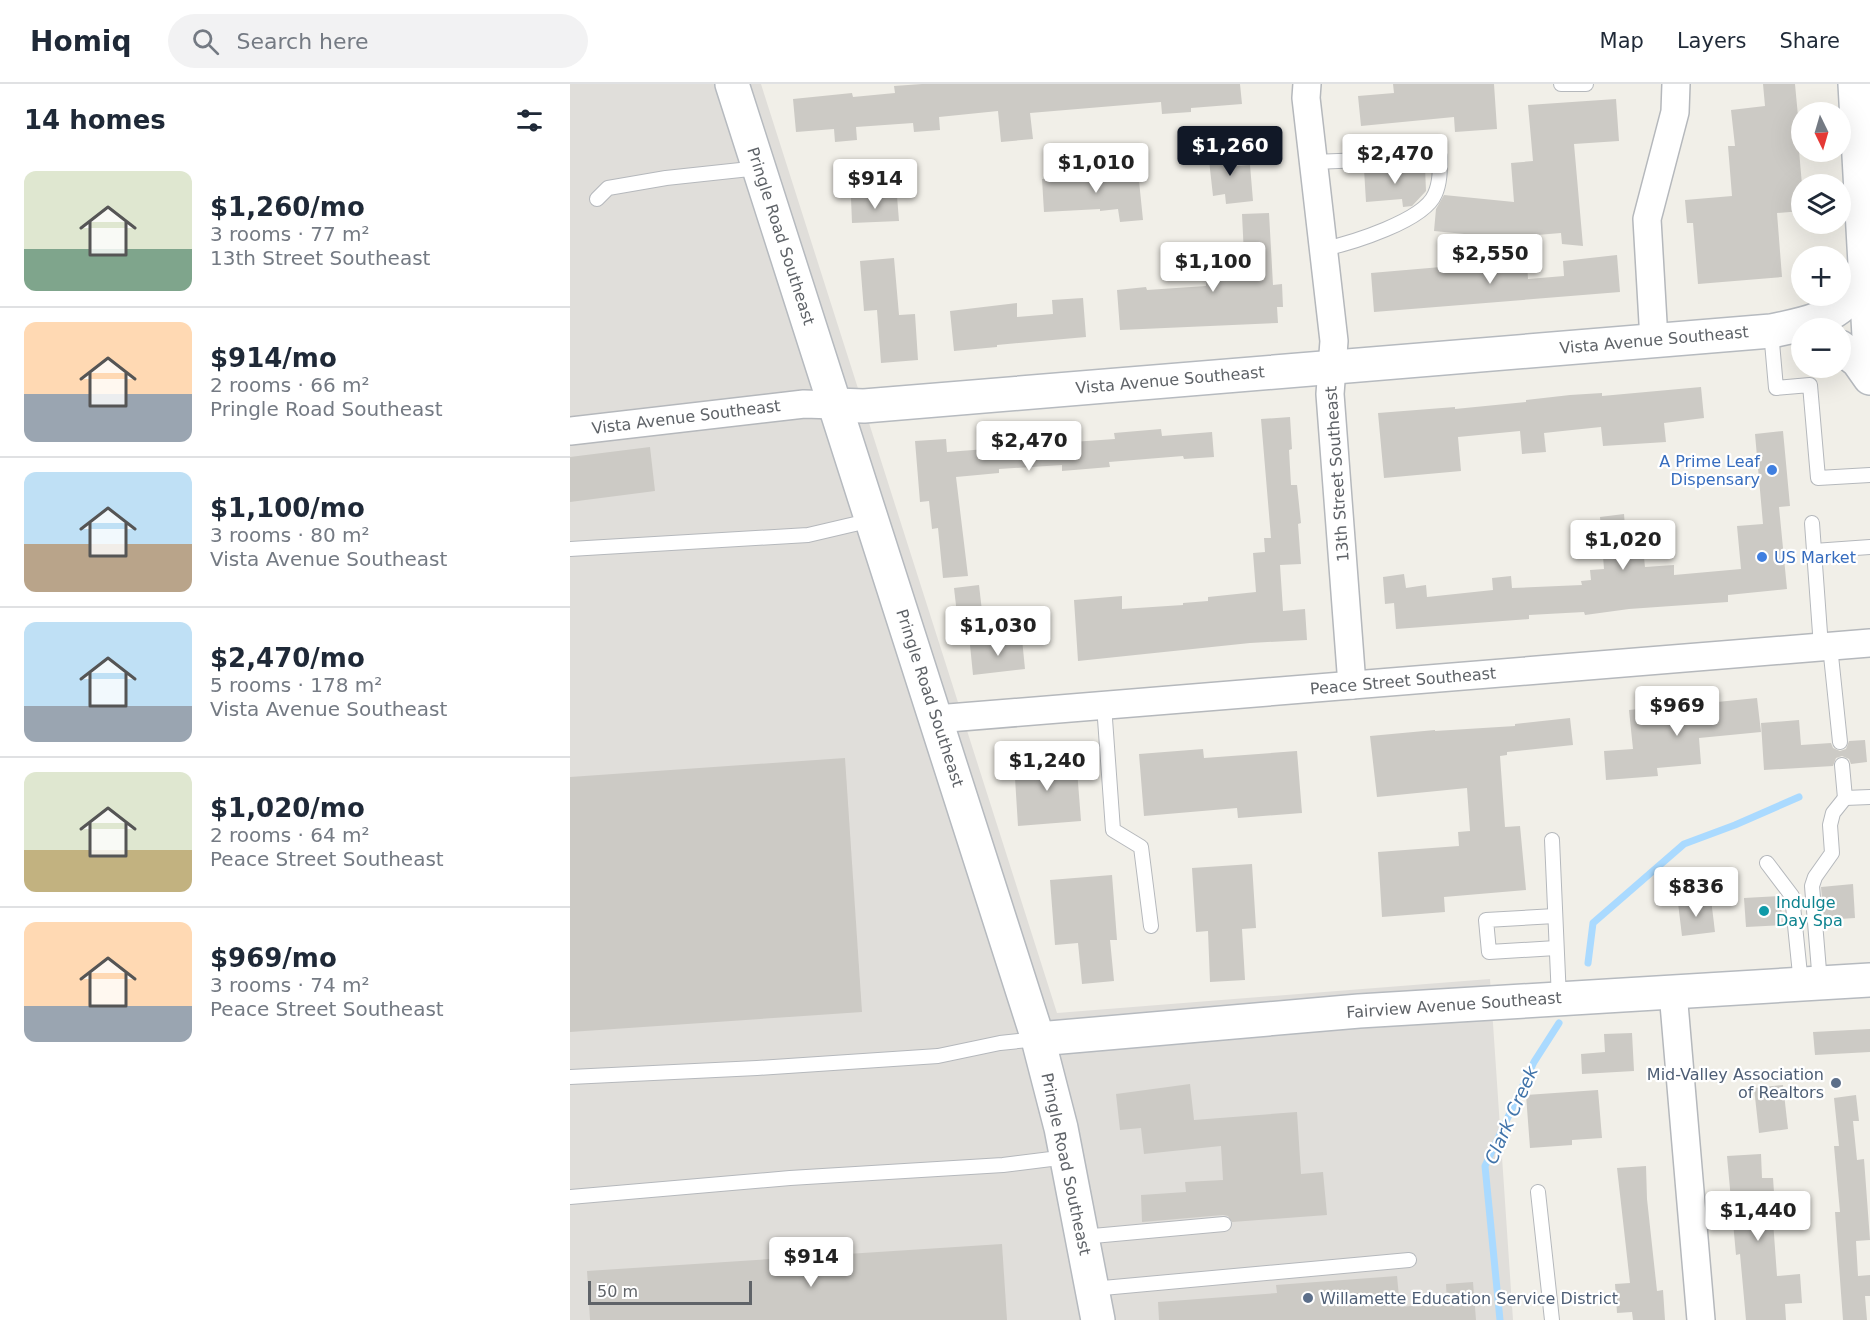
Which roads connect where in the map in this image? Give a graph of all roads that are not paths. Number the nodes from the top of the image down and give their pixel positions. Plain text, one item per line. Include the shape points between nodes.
1 (732, 84) edge
2 (1307, 84) edge
3 (1561, 84) edge
4 (1586, 84) edge
5 (1676, 84) edge
6 (1855, 84) edge
7 (1313, 162) junction
8 (759, 168) junction
9 (597, 199) dead end
10 (1324, 249) junction
11 (1867, 270) edge
12 (1786, 333) edge
13 (1654, 340) junction
14 (1870, 354) edge
15 (1851, 355) edge
16 (1332, 367) junction
17 (1870, 378) edge
18 (835, 405) junction
19 (570, 431) edge
20 (1870, 475) edge
21 (872, 520) junction
22 (1812, 523) dead end
23 (1870, 547) edge
24 (570, 549) edge
25 (1814, 551) junction
26 (1870, 643) edge
27 (1826, 647) junction
28 (1352, 685) junction
29 (1104, 705) junction
30 (936, 719) junction
31 (1840, 742) dead end
32 (1842, 765) dead end
33 (1870, 797) edge
34 (1845, 798) junction
35 (1552, 840) dead end
36 (1767, 863) dead end
37 (1555, 916) junction
38 (1151, 926) dead end
39 (1556, 948) junction
40 (1870, 980) edge
41 (1810, 984) junction
42 (1673, 992) junction
43 (1559, 999) junction
44 (1038, 1039) junction
45 (570, 1077) edge
46 (1067, 1157) junction
47 (1538, 1192) dead end
48 (570, 1197) edge
49 (1224, 1224) dead end
50 (1082, 1237) junction
51 (1409, 1260) dead end
52 (1095, 1305) edge
53 (1552, 1320) edge
54 (1701, 1320) edge

1 - 8 street, Pringle Road Southeast
2 - 7 street, 13th Street Southeast
3 - 4 lane
5 - 13 street via 1675,112 1647,219
6 - 11 street
7 - 10 street, 13th Street Southeast
7 - 10 lane via 1440,158 1435,196 1418,212 1389,228
8 - 9 lane via 608,188
8 - 18 street, Pringle Road Southeast
10 - 16 street, 13th Street Southeast via 1334,341
11 - 12 street, Vista Avenue Southeast via 1853,293 1831,313
11 - 14 street
12 - 13 street, Vista Avenue Southeast
12 - 20 lane via 1776,388 1810,385 1818,478
13 - 16 street, Vista Avenue Southeast
15 - 17 street
16 - 18 street, Vista Avenue Southeast via 864,406
16 - 28 street, 13th Street Southeast via 1329,394
18 - 19 street, Vista Avenue Southeast via 804,404
18 - 21 street, Pringle Road Southeast
21 - 24 lane via 808,536
21 - 30 street, Pringle Road Southeast
22 - 25 lane
23 - 25 lane
25 - 27 lane
26 - 27 street, Peace Street Southeast
27 - 28 street, Peace Street Southeast
27 - 31 lane
28 - 29 street, Peace Street Southeast
29 - 30 street, Peace Street Southeast
29 - 38 lane via 1113,830 1141,847
30 - 44 street, Pringle Road Southeast
32 - 34 lane
33 - 34 lane
34 - 41 lane via 1833,813 1830,825 1832,853 1812,886
35 - 37 lane
36 - 41 lane via 1792,896
37 - 39 lane
37 - 39 lane via 1486,920 1489,952
39 - 43 lane
40 - 41 street, Fairview Avenue Southeast
41 - 42 street, Fairview Avenue Southeast
42 - 43 street, Fairview Avenue Southeast
42 - 54 street
43 - 44 street, Fairview Avenue Southeast via 1359,1011
44 - 45 lane via 938,1056
44 - 46 street, Pringle Road Southeast
46 - 48 lane
46 - 50 street, Pringle Road Southeast
47 - 53 lane
49 - 50 lane
50 - 52 street, Pringle Road Southeast
51 - 52 lane

